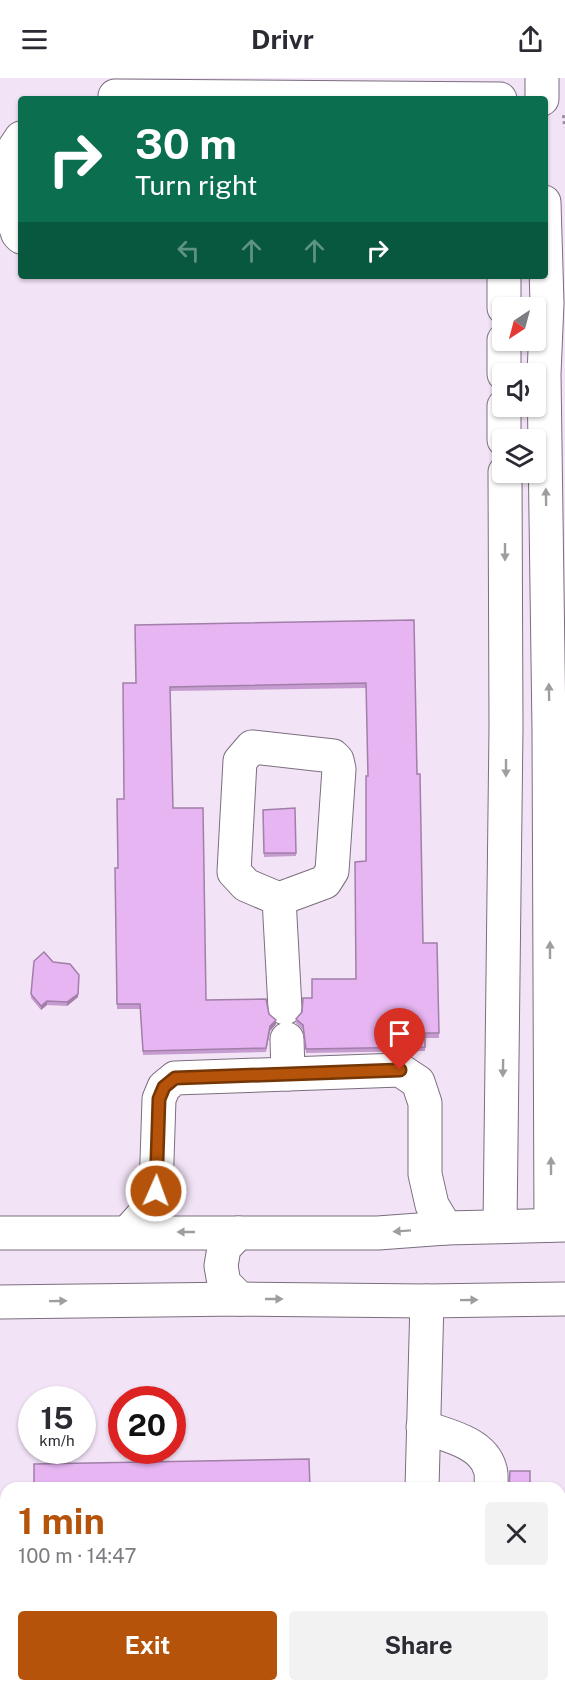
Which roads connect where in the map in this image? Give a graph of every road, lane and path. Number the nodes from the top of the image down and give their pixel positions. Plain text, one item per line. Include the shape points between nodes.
1 (503, 78) edge
2 (542, 78) edge
3 (502, 96) edge
4 (542, 96) edge
5 (18, 142) edge
6 (18, 234) edge
7 (504, 279) edge
8 (546, 279) edge
9 (504, 297) edge
10 (541, 363) edge
11 (544, 417) edge
12 (505, 483) edge
13 (556, 562) edge
14 (506, 728) junction
15 (549, 730) junction
16 (279, 899) junction
17 (555, 996) edge
18 (504, 1032) junction
19 (288, 1074) junction
20 (558, 1225) edge
21 (500, 1226) junction
22 (446, 1228) junction
23 (128, 1232) junction
24 (0, 1233) edge
25 (238, 1233) junction
26 (240, 1299) junction
27 (565, 1299) edge
28 (427, 1301) junction
29 (0, 1302) edge
30 (423, 1427) junction
31 (422, 1482) edge
32 (491, 1482) edge

1 - 3 street
2 - 4 street
5 - 6 street via 13,150 14,223
7 - 9 street
8 - 10 street
13 -> 11 street
12 -> 14 street
15 -> 13 street
14 - 15 street
14 -> 18 street
17 -> 15 street
16 - 16 street via 325,882 332,871 339,769 333,756 252,747 240,761 234,872 246,885
16 - 19 street
17 - 18 street
20 -> 17 street
18 -> 21 street
19 - 22 street via 400,1070 418,1082 425,1103 425,1174 432,1205
19 - 23 street via 175,1078 164,1087 159,1099 156,1191 146,1212
20 - 21 street
21 - 22 street
22 -> 25 street via 378,1233
23 - 24 street
25 -> 23 street
25 - 26 street via 224,1248 221,1266 224,1283
26 -> 28 street
29 -> 26 street
28 -> 27 street
28 - 30 street
30 - 31 street
30 - 32 street via 454,1437 483,1454

